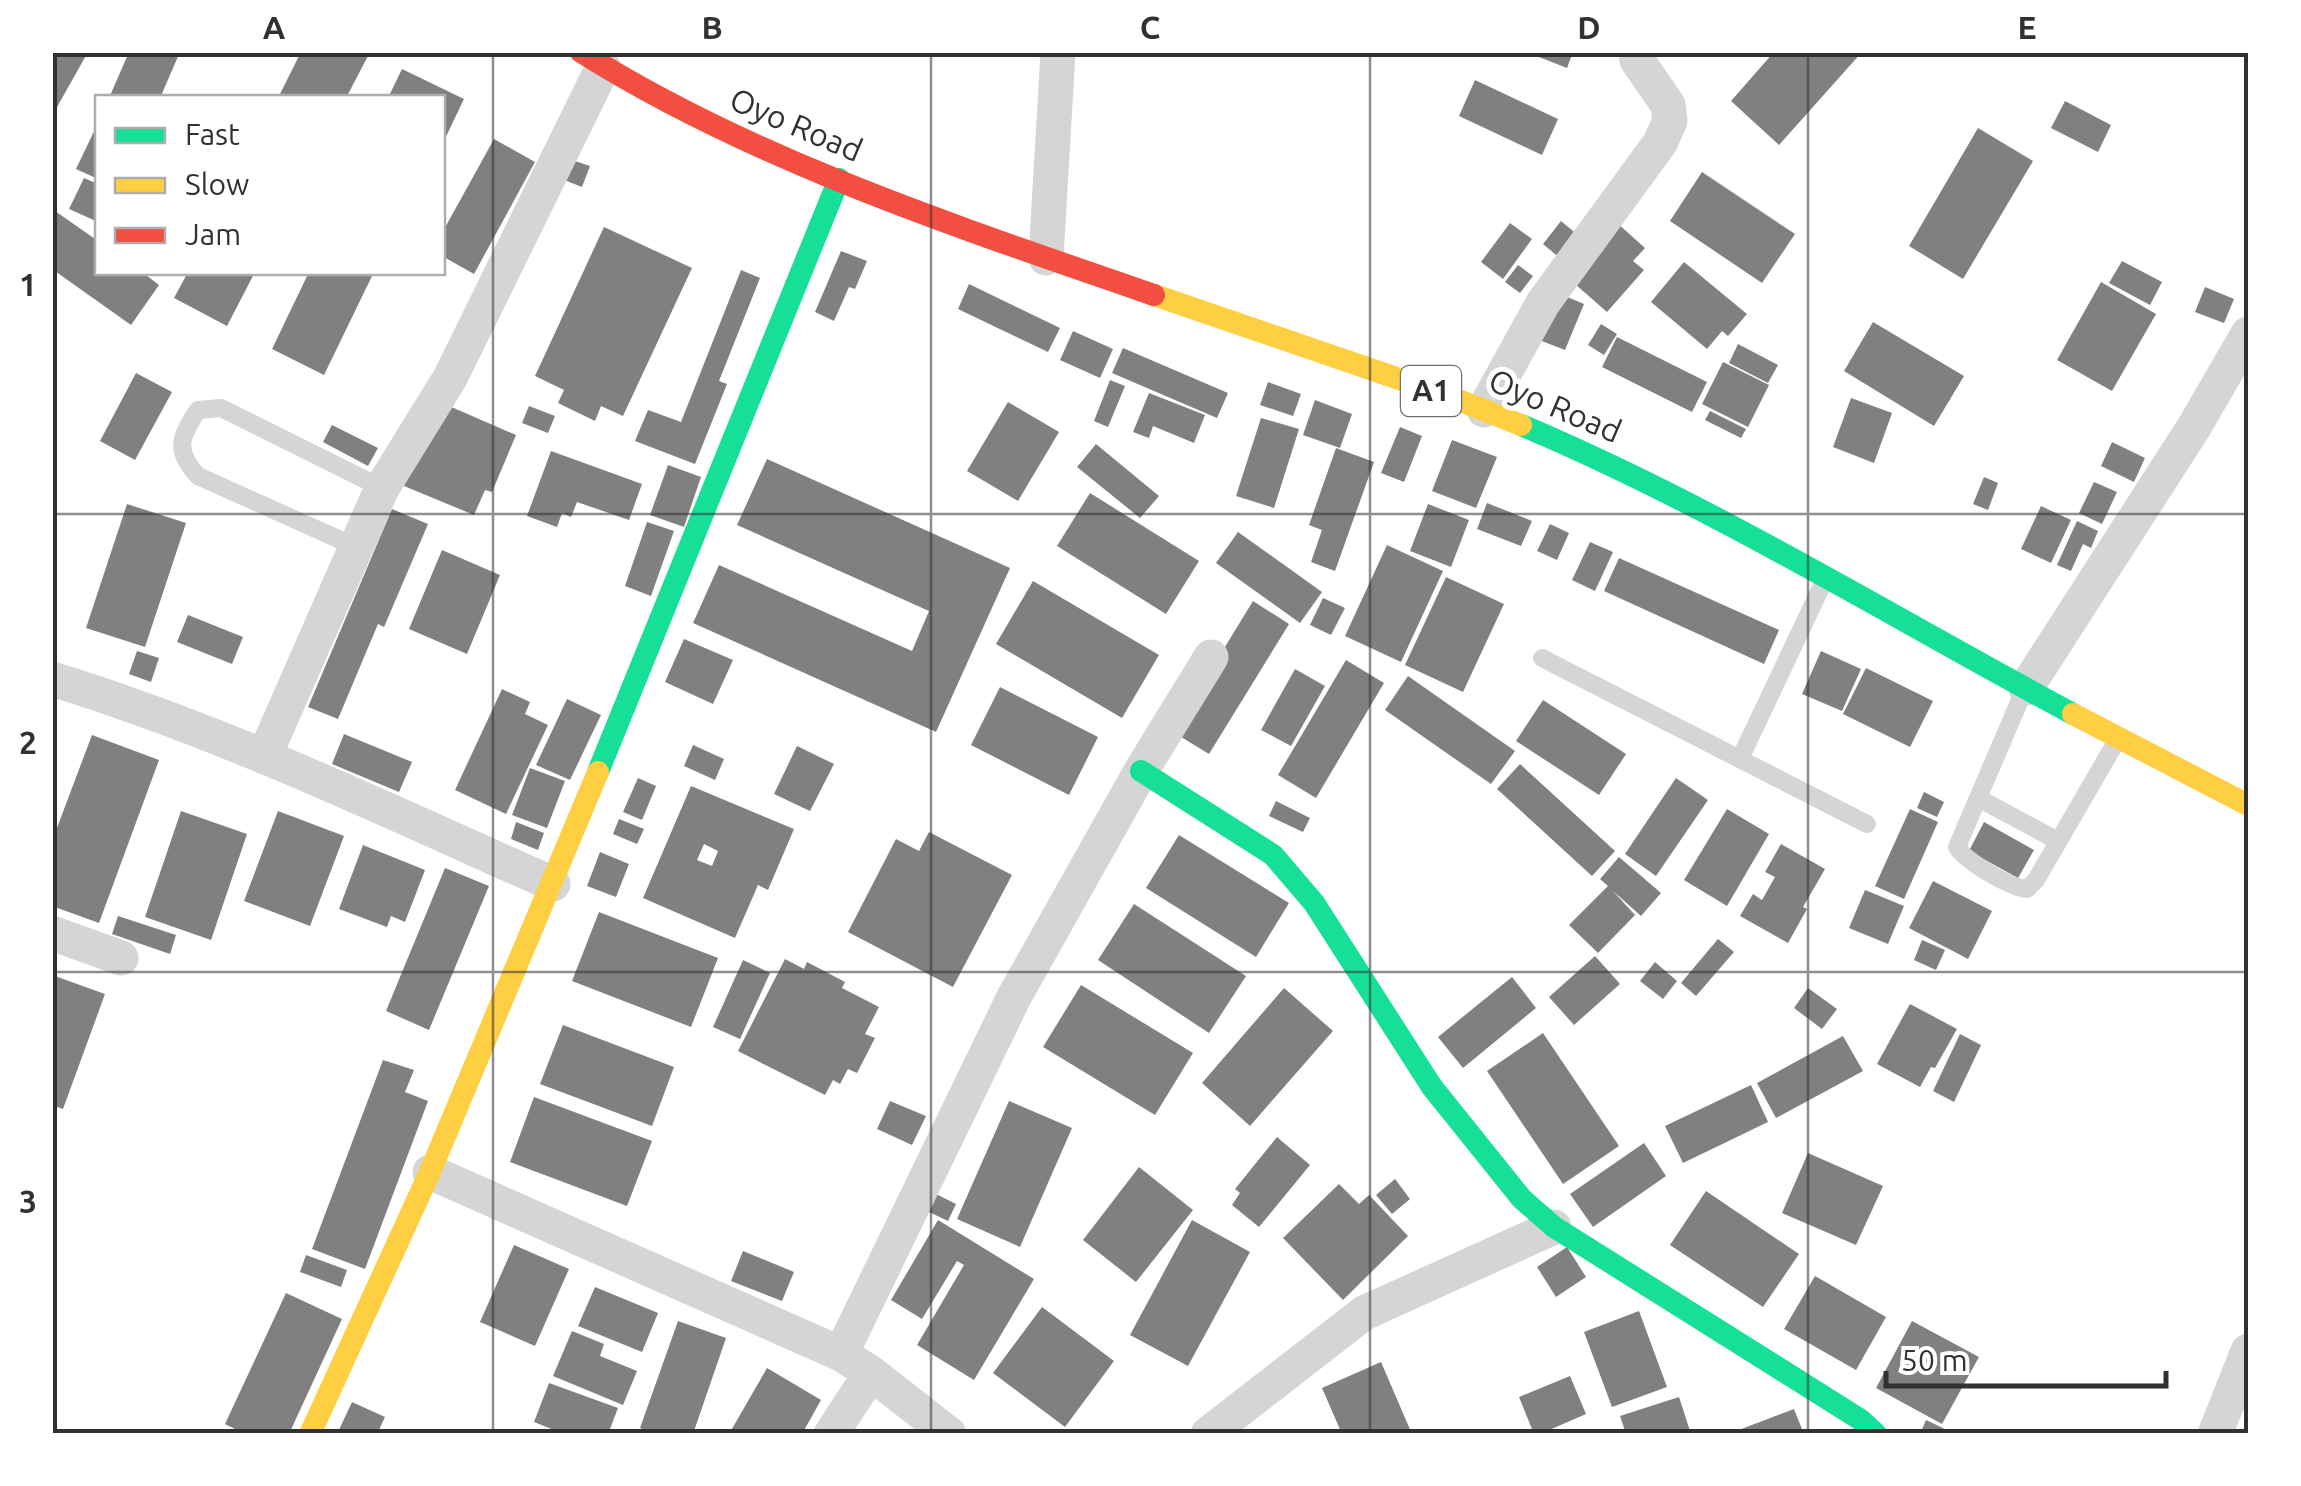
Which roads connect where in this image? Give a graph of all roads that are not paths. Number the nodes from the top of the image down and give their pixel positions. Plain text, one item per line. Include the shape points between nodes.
1 (1058, 52) edge
2 (1636, 52) edge
3 (592, 60) edge
4 (838, 179) junction
5 (1046, 258) junction
6 (2248, 334) edge
7 (1484, 410) junction
8 (382, 488) junction
9 (356, 548) junction
10 (1827, 575) junction
11 (1211, 657) dead end
12 (1542, 658) dead end
13 (52, 679) edge
14 (2026, 688) junction
15 (2119, 736) junction
16 (264, 756) junction
17 (1740, 759) junction
18 (1141, 772) junction
19 (1978, 798) junction
20 (2248, 805) edge
21 (1867, 824) dead end
22 (2058, 841) junction
23 (553, 884) junction
24 (52, 933) edge
25 (122, 958) dead end
26 (430, 1172) junction
27 (1554, 1227) junction
28 (2248, 1350) edge
29 (856, 1364) junction
30 (310, 1434) edge
31 (831, 1434) edge
32 (949, 1434) edge
33 (1208, 1434) edge
34 (1876, 1434) edge
35 (2214, 1434) edge

1 - 5 street
2 - 7 street via 1670,120 1542,303
3 - 4 main road, Oyo Road / A1 via 724,132
3 - 8 street via 450,378
4 - 5 main road, Oyo Road / A1
4 - 23 main road
5 - 7 main road, Oyo Road / A1
6 - 14 street
7 - 10 main road, Oyo Road / A1 via 1709,511
8 - 9 street
8 - 9 lane via 221,408 198,410 187,426 181,442 198,476
9 - 16 street
10 - 14 main road, Oyo Road / A1
10 - 17 lane
11 - 18 street
12 - 17 lane
13 - 16 street
14 - 15 main road, Oyo Road / A1
14 - 19 lane
15 - 20 main road, Oyo Road / A1
15 - 22 lane
16 - 23 street
17 - 21 lane
18 - 27 main road via 1273,856 1314,902 1432,1087 1522,1199
18 - 29 street via 1014,997
19 - 22 lane
19 - 22 lane via 1959,852 2016,887 2027,889 2036,880
23 - 26 main road
24 - 25 street
26 - 29 street
26 - 30 main road
27 - 33 street via 1364,1313
27 - 34 main road
28 - 35 street
29 - 31 street
29 - 32 street

